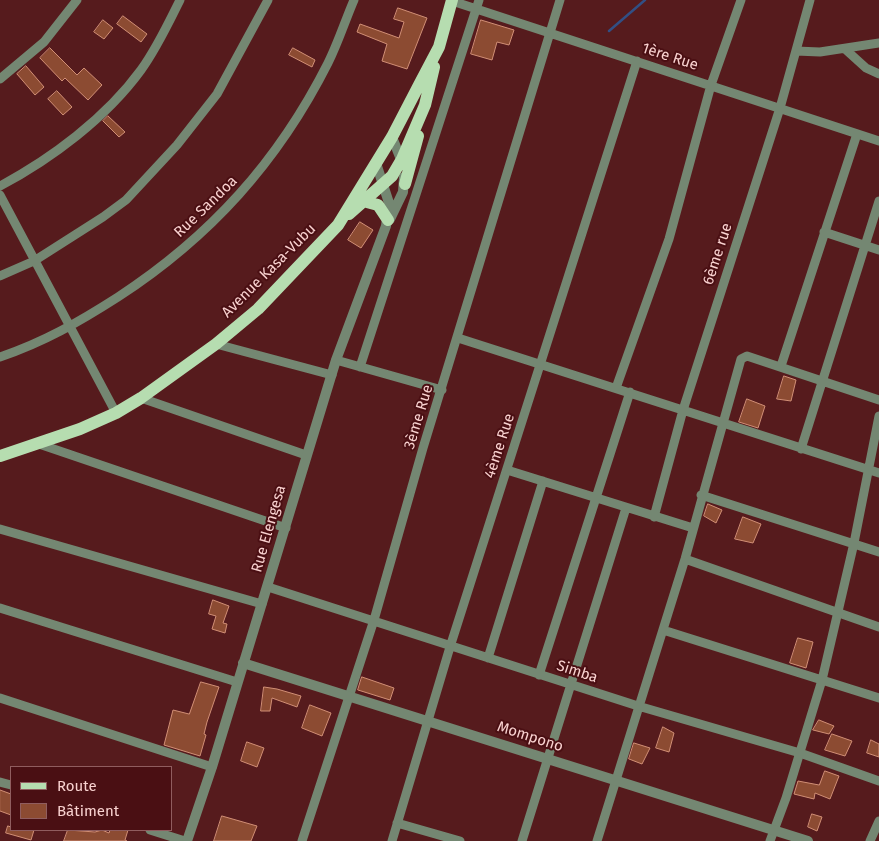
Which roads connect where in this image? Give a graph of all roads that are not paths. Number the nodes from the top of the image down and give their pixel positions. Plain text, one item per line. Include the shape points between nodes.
1 (76, 0) edge
2 (180, 0) edge
3 (268, 0) edge
4 (354, 0) edge
5 (450, 0) edge
6 (479, 0) edge
7 (560, 0) edge
8 (741, 0) edge
9 (810, 0) edge
10 (476, 9) junction
11 (550, 34) junction
12 (879, 43) edge
13 (439, 47) junction
14 (846, 49) junction
15 (796, 51) junction
16 (637, 60) junction
17 (879, 74) edge
18 (0, 79) edge
19 (711, 85) junction
20 (780, 108) junction
21 (422, 113) junction
22 (857, 134) junction
23 (392, 137) junction
24 (879, 140) edge
25 (402, 159) junction
26 (376, 163) junction
27 (383, 182) junction
28 (405, 184) junction
29 (0, 186) edge
30 (0, 195) edge
31 (363, 201) junction
32 (879, 201) edge
33 (387, 223) junction
34 (338, 225) junction
35 (824, 232) junction
36 (866, 246) junction
37 (879, 250) edge
38 (34, 261) junction
39 (0, 276) edge
40 (72, 327) junction
41 (458, 338) junction
42 (216, 344) junction
43 (0, 357) edge
44 (336, 360) junction
45 (541, 366) junction
46 (781, 366) junction
47 (360, 367) junction
48 (332, 375) junction
49 (823, 380) junction
50 (616, 388) junction
51 (442, 390) junction
52 (630, 392) junction
53 (141, 398) junction
54 (879, 400) edge
55 (683, 410) junction
56 (116, 413) junction
57 (879, 416) edge
58 (722, 423) junction
59 (39, 444) junction
60 (801, 449) junction
61 (306, 455) junction
62 (0, 456) edge
63 (506, 470) junction
64 (868, 470) junction
65 (879, 473) edge
66 (543, 481) junction
67 (701, 495) junction
68 (597, 498) junction
69 (626, 508) junction
70 (654, 516) junction
71 (286, 528) junction
72 (693, 528) junction
73 (0, 529) edge
74 (854, 543) junction
75 (879, 552) edge
76 (685, 559) junction
77 (268, 587) junction
78 (262, 604) junction
79 (0, 608) edge
80 (838, 613) junction
81 (374, 620) junction
82 (879, 627) edge
83 (663, 630) junction
84 (450, 646) junction
85 (488, 658) junction
86 (243, 663) junction
87 (539, 675) junction
88 (822, 680) junction
89 (237, 682) junction
90 (572, 685) junction
91 (348, 695) junction
92 (0, 698) edge
93 (879, 698) edge
94 (638, 706) junction
95 (430, 721) junction
96 (800, 753) junction
97 (549, 759) junction
98 (212, 767) junction
99 (616, 780) junction
100 (879, 781) edge
101 (879, 821) edge
102 (397, 823) junction
103 (772, 830) junction
104 (153, 831) edge
105 (186, 841) edge
106 (302, 841) edge
107 (392, 841) edge
108 (460, 841) edge
109 (522, 841) edge
110 (597, 841) edge
111 (770, 841) edge
112 (808, 841) edge
113 (870, 841) edge

1 - 18 street via 44,42
2 - 29 street via 162,37 120,94 58,152
3 - 38 street via 218,94 177,145 126,200
4 - 40 street, Rue Sandoa via 329,62 298,116 256,178 213,224 152,275
5 - 10 street, 1ère Rue
5 - 13 main road, Avenue Kasa-Vubu
6 - 10 street
7 - 11 street, 3ème Rue
8 - 19 street
9 - 15 street, 6ème rue
10 - 11 street, 1ère Rue
10 - 47 street
11 - 16 street, 1ère Rue
11 - 41 street, 3ème Rue
12 - 14 street
13 - 21 main road
13 - 23 main road, Avenue Kasa-Vubu
14 - 15 street
14 - 17 street via 866,68
15 - 20 street, 6ème rue
16 - 19 street, 1ère Rue
16 - 45 street, 4ème Rue
19 - 20 street, 1ère Rue
19 - 50 street via 669,239
20 - 22 street, 1ère Rue
20 - 55 street, 6ème rue
21 - 25 main road
21 - 28 main road
22 - 24 street, 1ère Rue
22 - 35 street
23 - 25 street
23 - 26 main road, Avenue Kasa-Vubu
25 - 27 main road via 392,176
25 - 28 street
26 - 27 street
26 - 34 main road, Avenue Kasa-Vubu
27 - 31 main road
27 - 33 street via 389,203
28 - 33 street via 400,202
30 - 38 street
31 - 33 main road via 378,205
31 - 34 main road
32 - 36 street
33 - 44 street, Rue Elengesa
34 - 42 main road, Avenue Kasa-Vubu via 258,309
35 - 36 street
35 - 46 street
36 - 37 street
36 - 49 street
38 - 39 street
38 - 40 street
40 - 43 street, Rue Sandoa
40 - 56 street
41 - 45 street
41 - 51 street, 3ème Rue
42 - 48 street
42 - 53 main road, Avenue Kasa-Vubu
44 - 47 street
44 - 48 street, Rue Elengesa
45 - 50 street
45 - 63 street, 4ème Rue
46 - 49 street
46 - 58 street via 747,356 741,359
47 - 51 street
48 - 61 street, Rue Elengesa
49 - 54 street
49 - 60 street
50 - 52 street
51 - 81 street, 3ème Rue
52 - 55 street
52 - 68 street
53 - 56 main road, Avenue Kasa-Vubu
53 - 61 street
55 - 58 street
55 - 70 street, 6ème rue
56 - 59 main road, Avenue Kasa-Vubu
57 - 64 street
58 - 60 street
58 - 67 street
59 - 62 main road, Avenue Kasa-Vubu
59 - 71 street
60 - 64 street
61 - 71 street, Rue Elengesa
63 - 66 street
63 - 84 street, 4ème Rue
64 - 65 street
64 - 74 street
66 - 68 street
66 - 85 street
67 - 72 street
67 - 74 street
68 - 69 street
68 - 87 street
69 - 70 street
69 - 90 street
70 - 72 street
71 - 77 street, Rue Elengesa
72 - 76 street
73 - 78 street
74 - 75 street
74 - 80 street
76 - 80 street
76 - 83 street
77 - 78 street, Rue Elengesa
77 - 81 street, Simba
78 - 86 street, Rue Elengesa
79 - 89 street
80 - 82 street
80 - 88 street
81 - 84 street, Simba
81 - 91 street, 3ème Rue
83 - 88 street
83 - 94 street
84 - 85 street, Simba
84 - 95 street, 4ème Rue
85 - 87 street, Simba
86 - 89 street, Rue Elengesa
86 - 91 street, Mompono
87 - 90 street, Simba
88 - 93 street
88 - 96 street
89 - 98 street, Rue Elengesa
90 - 94 street, Simba
90 - 97 street
91 - 95 street, Mompono
91 - 106 street, 3ème Rue
92 - 98 street
94 - 96 street, Simba
94 - 99 street
95 - 97 street, Mompono
95 - 102 street, 4ème Rue
96 - 100 street, Simba
96 - 103 street
97 - 99 street, Mompono
97 - 109 street
98 - 105 street, Rue Elengesa
99 - 103 street, Mompono
99 - 110 street
101 - 113 street
102 - 107 street, 4ème Rue
102 - 108 street
103 - 111 street
103 - 112 street, Mompono
104 - 105 street

